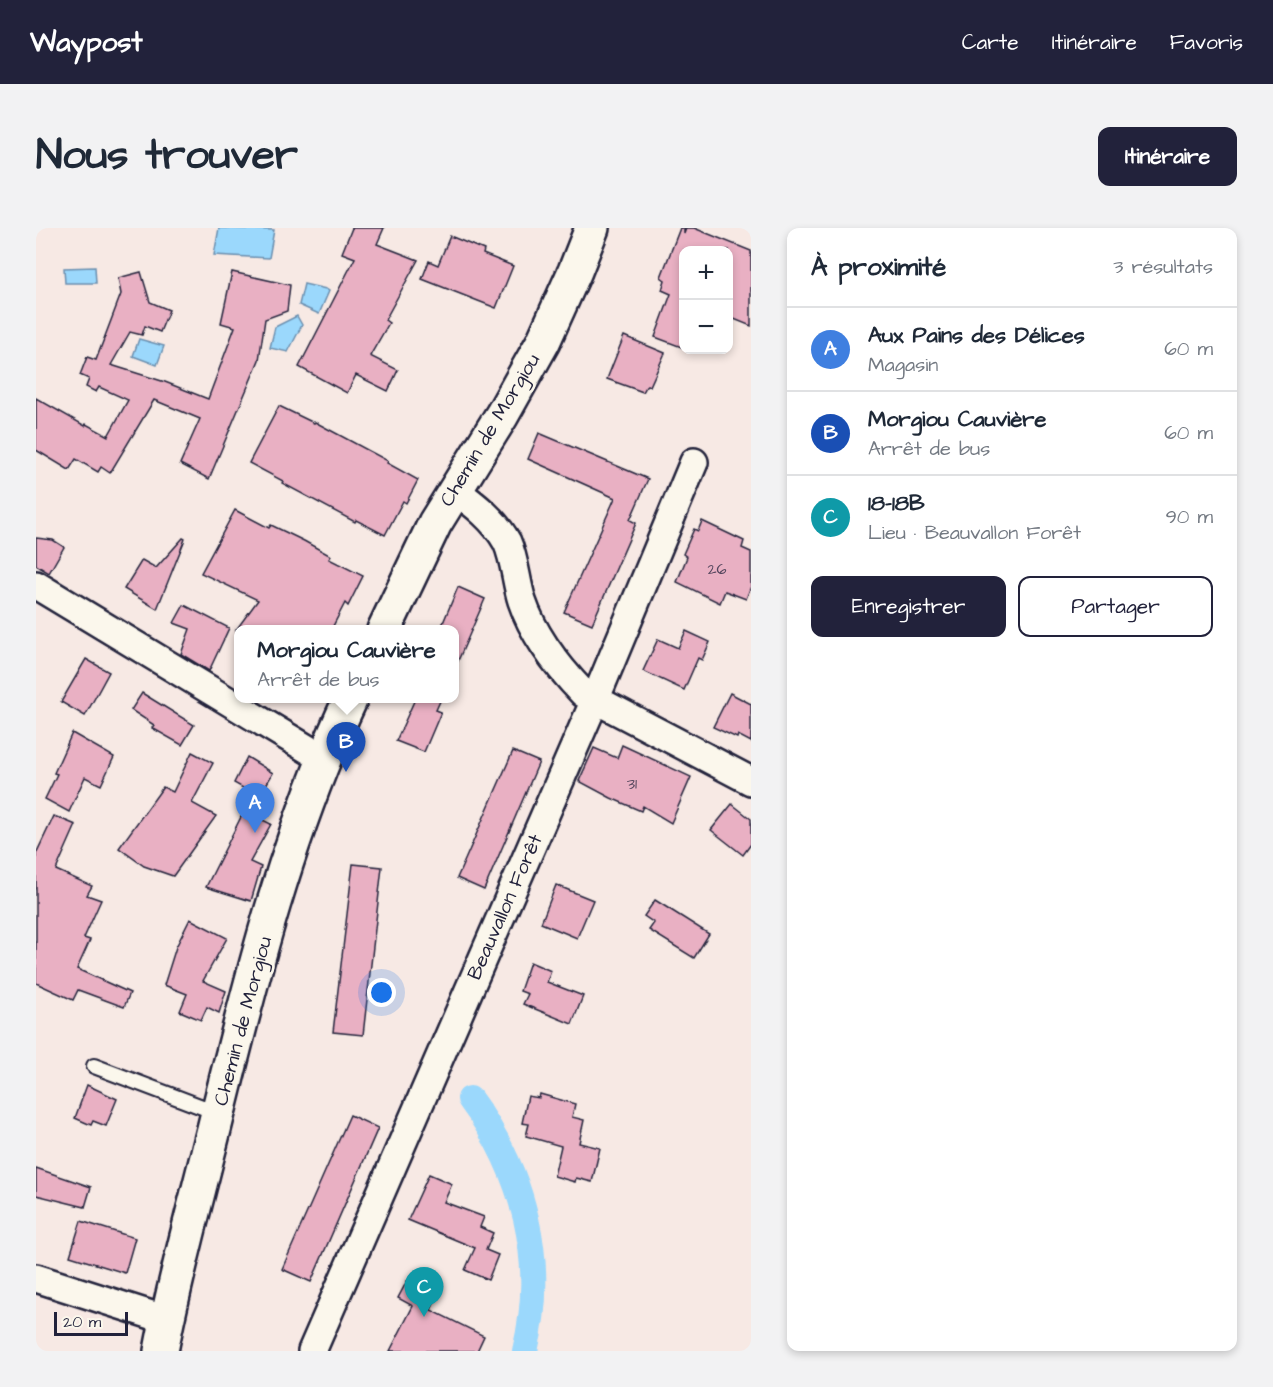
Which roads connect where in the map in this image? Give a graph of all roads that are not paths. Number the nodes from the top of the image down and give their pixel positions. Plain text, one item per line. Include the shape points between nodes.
1 (592, 228) edge
2 (694, 462) dead end
3 (455, 490) junction
4 (36, 585) edge
5 (386, 625) edge
6 (595, 700) junction
7 (349, 703) edge
8 (324, 759) junction
9 (751, 781) edge
10 (94, 1066) dead end
11 (218, 1113) junction
12 (36, 1278) edge
13 (164, 1336) edge
14 (312, 1351) edge

1 - 3 street, Chemin de Morgiou via 543,342
2 - 6 street, Beauvallon Forêt
3 - 5 street, Chemin de Morgiou
3 - 6 street via 497,528 507,543 522,602 547,650 569,678
4 - 8 street
6 - 9 street
6 - 14 street, Beauvallon Forêt
7 - 8 street, Chemin de Morgiou
8 - 11 street, Chemin de Morgiou via 278,891
10 - 11 lane
11 - 13 street, Chemin de Morgiou
12 - 13 street

